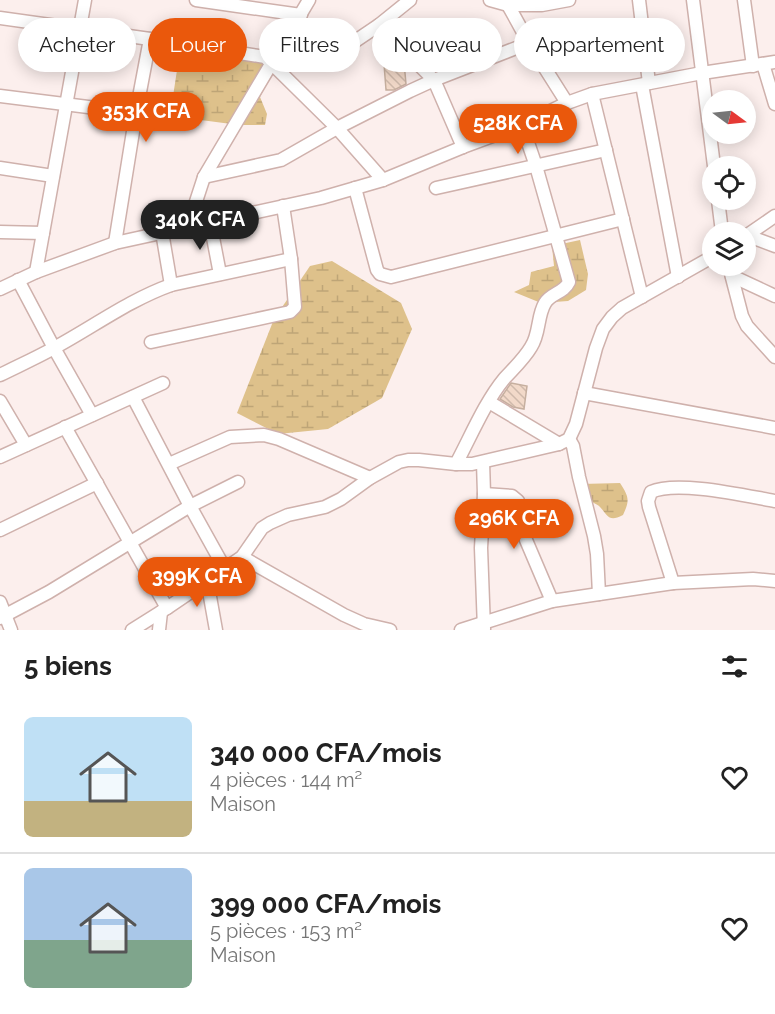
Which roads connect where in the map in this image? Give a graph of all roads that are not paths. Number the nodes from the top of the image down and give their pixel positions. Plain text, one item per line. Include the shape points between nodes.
1 (85, 0) edge
2 (196, 0) edge
3 (309, 0) edge
4 (410, 0) edge
5 (490, 0) edge
6 (569, 0) edge
7 (639, 0) edge
8 (693, 0) edge
9 (744, 0) edge
10 (224, 2) edge
11 (508, 5) junction
12 (301, 15) junction
13 (0, 18) edge
14 (82, 18) edge
15 (299, 18) edge
16 (388, 18) edge
17 (515, 18) edge
18 (18, 20) edge
19 (514, 49) edge
20 (148, 50) edge
21 (764, 64) edge
22 (72, 72) edge
23 (265, 72) edge
24 (281, 72) edge
25 (426, 72) edge
26 (547, 72) edge
27 (702, 73) junction
28 (434, 80) junction
29 (645, 84) junction
30 (592, 94) junction
31 (0, 96) edge
32 (567, 103) junction
33 (66, 104) junction
34 (775, 104) edge
35 (136, 113) junction
36 (522, 125) junction
37 (337, 128) junction
38 (464, 147) junction
39 (606, 150) junction
40 (713, 156) edge
41 (536, 166) junction
42 (0, 168) edge
43 (53, 176) junction
44 (204, 177) junction
45 (383, 180) junction
46 (355, 188) junction
47 (436, 188) dead end
48 (283, 206) junction
49 (775, 216) edge
50 (623, 219) junction
51 (210, 222) junction
52 (188, 226) junction
53 (756, 229) edge
54 (0, 232) edge
55 (162, 232) junction
56 (43, 233) junction
57 (556, 236) junction
58 (756, 239) edge
59 (115, 243) junction
60 (775, 246) edge
61 (291, 259) junction
62 (702, 263) edge
63 (36, 272) junction
64 (220, 274) junction
65 (732, 276) edge
66 (740, 276) edge
67 (678, 277) junction
68 (18, 280) junction
69 (171, 285) junction
70 (0, 289) edge
71 (775, 296) edge
72 (642, 297) junction
73 (151, 342) dead end
74 (54, 348) junction
75 (775, 357) edge
76 (0, 375) edge
77 (164, 383) dead end
78 (584, 393) junction
79 (133, 396) junction
80 (0, 401) edge
81 (489, 402) junction
82 (92, 415) junction
83 (65, 427) junction
84 (775, 428) edge
85 (564, 441) junction
86 (26, 445) junction
87 (0, 457) edge
88 (483, 462) junction
89 (169, 464) junction
90 (456, 464) junction
91 (370, 478) junction
92 (97, 483) junction
93 (238, 483) dead end
94 (484, 494) junction
95 (775, 501) edge
96 (190, 506) junction
97 (0, 530) edge
98 (130, 543) junction
99 (242, 556) junction
100 (225, 569) junction
101 (207, 580) junction
102 (775, 581) edge
103 (673, 583) junction
104 (599, 594) junction
105 (552, 601) junction
106 (0, 602) edge
107 (164, 610) junction
108 (3, 616) edge
109 (484, 626) edge
110 (11, 630) edge
111 (132, 630) edge
112 (159, 630) edge
113 (216, 630) edge
114 (390, 630) edge
115 (461, 630) edge

1 - 14 street
2 - 10 street
3 - 12 street
4 - 16 street
5 - 11 street
6 - 11 street
7 - 29 street
8 - 27 street
9 - 21 street
10 - 12 street
11 - 17 street
12 - 15 street
13 - 18 street
19 - 28 street
20 - 35 street
21 - 27 street
21 - 34 street
22 - 33 street
23 - 44 street
24 - 37 street
25 - 28 street
26 - 32 street
27 - 29 street
27 - 40 street
28 - 37 street
28 - 38 street
29 - 30 street
29 - 67 street
30 - 32 street
30 - 39 street
31 - 33 street
32 - 36 street
33 - 35 street
33 - 43 street
35 - 59 street
36 - 38 street
36 - 41 street
37 - 44 street via 280,160
37 - 45 street
38 - 45 street
39 - 41 street
39 - 50 street
41 - 47 street
41 - 57 street
42 - 43 street
43 - 56 street
44 - 52 street
45 - 46 street
46 - 48 street
46 - 57 street via 377,270 385,276
48 - 51 street
48 - 61 street
49 - 53 street
50 - 57 street
50 - 72 street
51 - 52 street
51 - 64 street
52 - 55 street
54 - 56 street
55 - 59 street
55 - 69 street
56 - 63 street
57 - 81 street via 569,282 543,306 532,346
58 - 60 street
59 - 63 street
61 - 64 street
61 - 73 street via 295,307 291,312
62 - 67 street
63 - 68 street
64 - 69 street
65 - 75 street via 747,326
66 - 71 street
67 - 72 street
68 - 70 street
68 - 74 street
69 - 74 street via 136,300
72 - 78 street via 622,308 603,329
74 - 76 street
74 - 82 street
77 - 79 street
78 - 84 street
78 - 85 street via 576,424
79 - 82 street
79 - 89 street
80 - 86 street
81 - 85 street
81 - 90 street
82 - 83 street
83 - 86 street
83 - 92 street
85 - 88 street
85 - 104 street via 574,453 594,536
86 - 87 street
88 - 90 street
88 - 94 street
89 - 91 street via 231,437 264,435
89 - 96 street
90 - 91 street via 408,460
91 - 99 street via 325,507 270,523
92 - 97 street
92 - 98 street
93 - 96 street
94 - 105 street via 512,496 518,501 526,540
94 - 109 street
95 - 103 street via 679,488 651,492 649,507
96 - 98 street
96 - 100 street
98 - 107 street
98 - 108 street
99 - 100 street
99 - 114 street via 345,615
100 - 101 street
101 - 107 street
101 - 113 street
102 - 103 street
103 - 104 street
104 - 105 street
105 - 109 street
106 - 108 street
107 - 111 street
107 - 112 street
108 - 110 street
109 - 115 street

